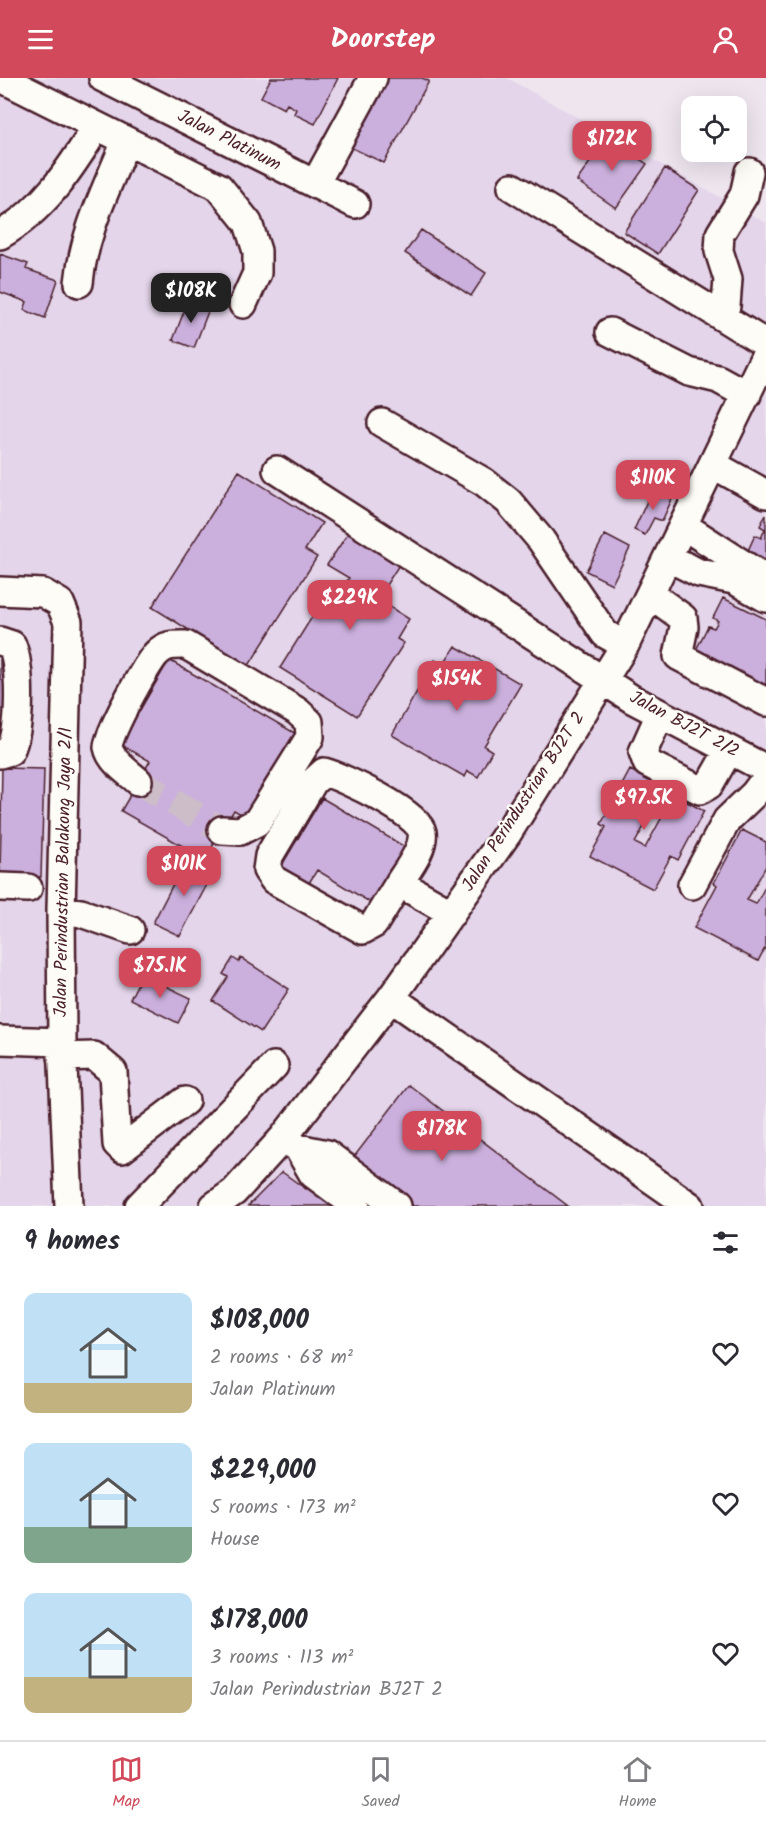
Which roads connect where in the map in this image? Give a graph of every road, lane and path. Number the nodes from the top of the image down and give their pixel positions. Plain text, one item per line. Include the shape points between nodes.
1 (1, 78) edge
2 (103, 78) edge
3 (373, 78) edge
4 (147, 88) edge
5 (97, 126) junction
6 (126, 141) junction
7 (749, 172) dead end
8 (315, 184) junction
9 (512, 187) dead end
10 (355, 204) dead end
11 (0, 235) edge
12 (79, 283) dead end
13 (243, 304) dead end
14 (721, 315) junction
15 (610, 332) dead end
16 (766, 344) edge
17 (766, 354) edge
18 (747, 395) junction
19 (382, 423) dead end
20 (714, 465) junction
21 (277, 470) dead end
22 (766, 494) edge
23 (684, 526) junction
24 (669, 558) junction
25 (766, 579) edge
26 (0, 591) edge
27 (650, 594) junction
28 (766, 598) edge
29 (0, 642) edge
30 (625, 645) junction
31 (603, 680) junction
32 (766, 702) edge
33 (660, 714) junction
34 (66, 744) junction
35 (108, 748) junction
36 (729, 750) junction
37 (0, 754) edge
38 (766, 769) edge
39 (766, 778) edge
40 (138, 781) tunnel mouth
41 (222, 830) tunnel mouth
42 (399, 883) junction
43 (692, 885) dead end
44 (0, 887) edge
45 (28, 888) dead end
46 (61, 910) junction
47 (452, 913) junction
48 (130, 930) dead end
49 (391, 998) junction
50 (0, 1040) edge
51 (62, 1050) junction
52 (274, 1066) dead end
53 (185, 1101) dead end
54 (290, 1143) junction
55 (70, 1206) edge
56 (138, 1206) edge
57 (214, 1206) edge
58 (356, 1206) edge
59 (397, 1206) edge
60 (690, 1206) edge

1 - 5 street
2 - 4 street, Jalan Platinum
3 - 8 street
4 - 8 street, Jalan Platinum
5 - 6 street
5 - 11 street via 36,210
6 - 12 street via 89,228
6 - 13 street via 219,188 248,223 257,251 257,273
7 - 14 street via 744,195 720,234 719,251 728,279 726,306
8 - 10 street, Jalan Platinum
9 - 14 street
14 - 16 street
15 - 18 street via 689,372 718,379
17 - 18 street, Jalan Perindustrian BJ2T 2
18 - 20 street, Jalan Perindustrian BJ2T 2
19 - 30 street via 484,482 508,501 541,540 604,634
20 - 22 street
20 - 23 street, Jalan Perindustrian BJ2T 2
21 - 31 street, Jalan BJ2T 2/2
23 - 24 street, Jalan Perindustrian BJ2T 2
23 - 25 street
24 - 27 street, Jalan Perindustrian BJ2T 2
24 - 28 street via 699,573 734,580
26 - 34 street, Jalan Perindustrian Balakong Jaya 2/1 via 43,592 60,603 68,622
27 - 30 street, Jalan Perindustrian BJ2T 2
27 - 32 street via 683,618 678,656
29 - 37 street via 12,645 17,657 16,738 10,751
30 - 31 street, Jalan Perindustrian BJ2T 2
31 - 33 street, Jalan BJ2T 2/2
31 - 47 street, Jalan Perindustrian BJ2T 2 via 507,834
33 - 36 street, Jalan BJ2T 2/2
33 - 36 street via 643,752 647,763 700,790 709,785
34 - 35 street
34 - 46 street, Jalan Perindustrian Balakong Jaya 2/1
35 - 40 street via 118,764
35 - 41 street via 110,732 155,654 169,645 186,645 297,711 309,722 310,737 257,822 240,831
36 - 38 street, Jalan BJ2T 2/2
39 - 43 street via 727,820
42 - 42 street via 421,845 422,832 415,819 339,776 324,772 313,782 269,856 270,875 363,930 374,924
42 - 47 street
44 - 45 street
46 - 48 street
46 - 51 street, Jalan Perindustrian Balakong Jaya 2/1
47 - 49 street, Jalan Perindustrian BJ2T 2
49 - 54 street, Jalan Perindustrian BJ2T 2
49 - 60 street
50 - 51 street
51 - 53 street via 94,1056 113,1072 117,1144 122,1149
51 - 55 street, Jalan Perindustrian Balakong Jaya 2/1
52 - 56 street
54 - 57 street, Jalan Perindustrian BJ2T 2
54 - 58 street via 313,1174
54 - 59 street via 327,1154

